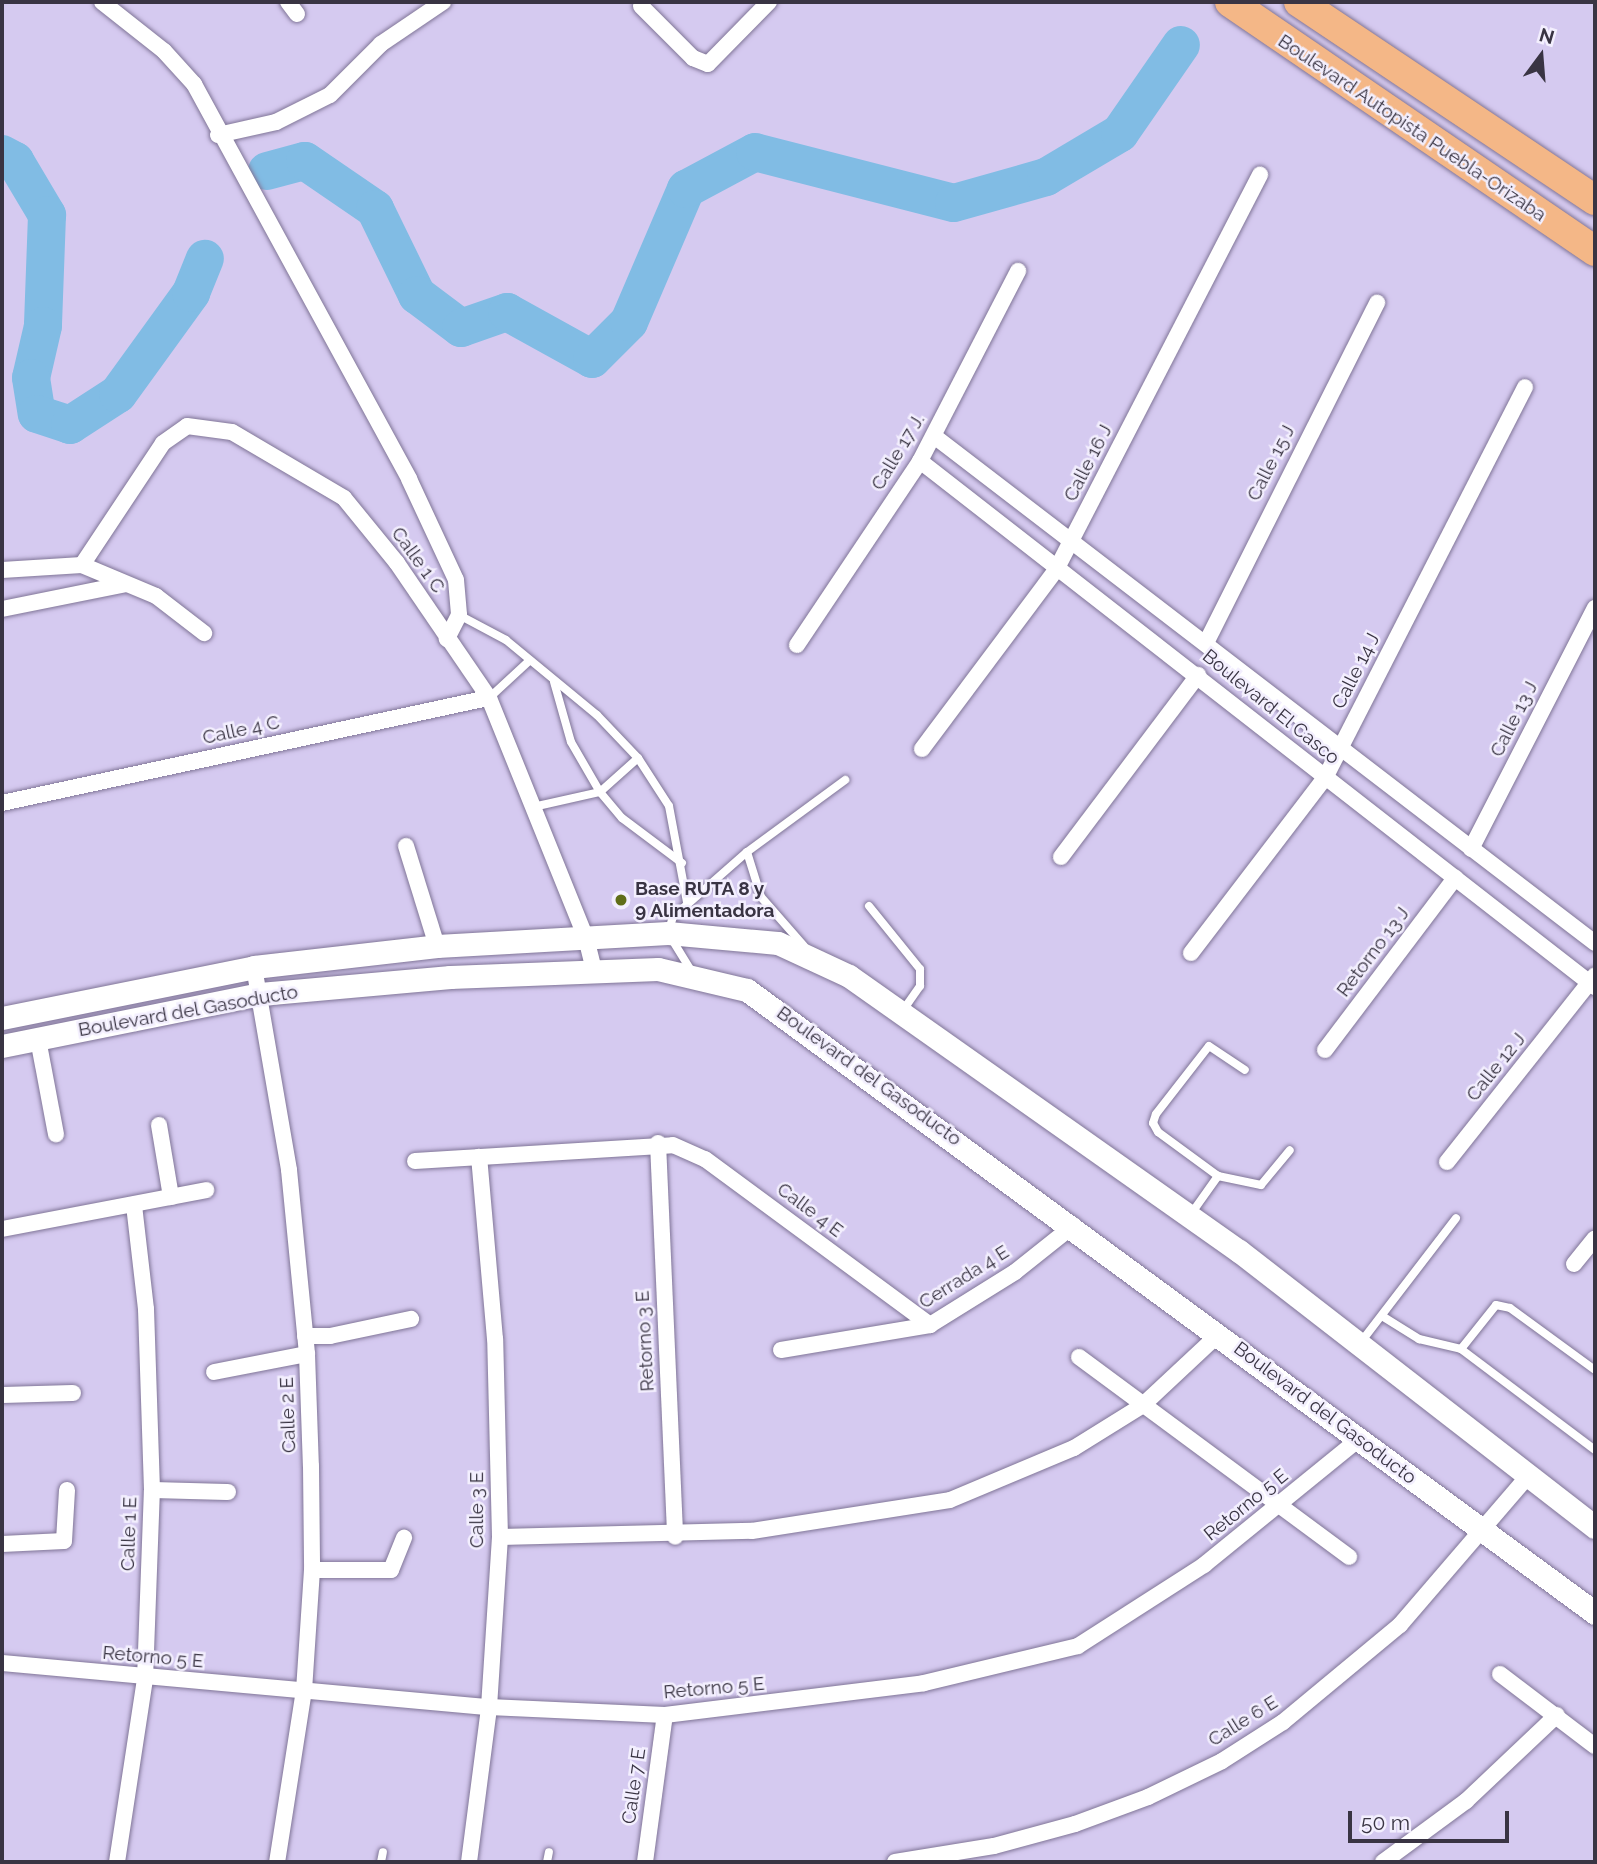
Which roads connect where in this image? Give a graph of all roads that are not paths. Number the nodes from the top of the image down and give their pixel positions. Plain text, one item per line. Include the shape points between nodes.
1 (102, 2) edge
2 (443, 2) edge
3 (769, 2) edge
4 (1230, 2) edge
5 (641, 6) dead end
6 (1308, 8) edge
7 (218, 135) junction
8 (1259, 175) dead end
9 (1595, 200) edge
10 (1595, 251) edge
11 (1018, 271) dead end
12 (1377, 303) dead end
13 (1525, 387) dead end
14 (933, 436) junction
15 (920, 461) junction
16 (1071, 543) junction
17 (82, 565) junction
18 (2, 570) edge
19 (1056, 570) junction
20 (128, 583) junction
21 (1595, 608) edge
22 (2, 609) edge
23 (459, 615) junction
24 (204, 633) dead end
25 (447, 639) junction
26 (1206, 643) junction
27 (797, 645) dead end
28 (528, 662) junction
29 (1198, 676) junction
30 (554, 682) junction
31 (489, 698) junction
32 (922, 749) dead end
33 (1340, 749) junction
34 (638, 758) junction
35 (1325, 778) junction
36 (845, 780) dead end
37 (600, 792) junction
38 (2, 803) edge
39 (533, 807) junction
40 (406, 846) dead end
41 (1471, 849) junction
42 (747, 852) junction
43 (1061, 857) dead end
44 (682, 863) junction
45 (1455, 878) junction
46 (687, 902) junction
47 (869, 906) dead end
48 (668, 933) junction
49 (586, 939) junction
50 (1595, 943) edge
51 (437, 946) junction
52 (1191, 953) dead end
53 (817, 958) junction
54 (254, 967) junction
55 (594, 970) junction
56 (693, 975) junction
57 (1594, 982) edge
58 (260, 994) junction
59 (901, 1013) junction
60 (2, 1018) edge
61 (38, 1039) junction
62 (2, 1046) edge
63 (1325, 1050) dead end
64 (1245, 1070) dead end
65 (159, 1125) dead end
66 (56, 1134) dead end
67 (657, 1143) junction
68 (1290, 1150) dead end
69 (479, 1157) junction
70 (415, 1161) dead end
71 (1447, 1162) dead end
72 (1218, 1176) junction
73 (206, 1190) dead end
74 (171, 1197) junction
75 (134, 1205) junction
76 (1189, 1216) junction
77 (1456, 1218) dead end
78 (1074, 1225) junction
79 (2, 1229) edge
80 (1595, 1238) edge
81 (1574, 1264) dead end
82 (1382, 1316) junction
83 (411, 1319) dead end
84 (929, 1325) junction
85 (1219, 1334) junction
86 (305, 1336) junction
87 (1360, 1345) junction
88 (1461, 1349) junction
89 (781, 1350) dead end
90 (307, 1354) junction
91 (1079, 1357) dead end
92 (1595, 1370) edge
93 (214, 1372) dead end
94 (73, 1393) dead end
95 (2, 1395) edge
96 (1143, 1405) junction
97 (1358, 1440) junction
98 (1595, 1451) edge
99 (1529, 1475) junction
100 (67, 1490) dead end
101 (152, 1490) junction
102 (228, 1492) dead end
103 (1280, 1505) junction
104 (1595, 1527) edge
105 (1485, 1528) junction
106 (404, 1537) dead end
107 (500, 1537) junction
108 (675, 1537) junction
109 (2, 1544) edge
110 (1349, 1556) dead end
111 (312, 1570) junction
112 (1595, 1613) edge
113 (2, 1663) edge
114 (1500, 1674) dead end
115 (145, 1679) junction
116 (304, 1690) junction
117 (489, 1707) junction
118 (665, 1715) junction
119 (1557, 1715) junction
120 (1595, 1746) edge
121 (383, 1852) dead end
122 (549, 1852) dead end
123 (993, 1854) edge
124 (117, 1862) edge
125 (277, 1862) edge
126 (381, 1862) edge
127 (469, 1862) edge
128 (547, 1862) edge
129 (645, 1862) edge
130 (895, 1862) edge
131 (1383, 1862) edge

1 - 7 street via 117,10 194,84
2 - 7 street via 381,44 330,95 276,122
3 - 5 street via 708,64 693,58
4 - 10 highway, Boulevard Autopista Puebla-Orizaba
6 - 9 highway
7 - 23 street via 409,479 456,580
8 - 16 street, Calle 16 J
11 - 14 street, Calle 17 J.
12 - 26 street, Calle 15 J
13 - 33 street, Calle 14 J
14 - 15 street, Calle 17 J.
14 - 16 street, Boulevard El Casco
15 - 19 street, Boulevard El Casco
15 - 27 street, Calle 17 J.
16 - 19 street, Calle 16 J
16 - 26 street, Boulevard El Casco
17 - 18 street
17 - 20 street
17 - 25 street, Calle 1 C via 163,443 187,426 232,432 344,498
19 - 29 street, Boulevard El Casco
19 - 32 street, Calle 16 J
20 - 22 street
20 - 24 street via 156,596
21 - 41 street, Calle 13 J
23 - 25 street
23 - 28 lane via 506,640
25 - 31 street, Calle 1 C
26 - 33 street, Boulevard El Casco
28 - 30 lane
28 - 31 lane
29 - 35 street, Boulevard El Casco
29 - 43 street
30 - 34 lane via 597,715
30 - 37 lane via 571,742
31 - 38 street, Calle 4 C
31 - 39 street, Calle 1 C
33 - 35 street, Calle 14 J
33 - 41 street, Boulevard El Casco
34 - 37 lane
34 - 44 lane via 669,806
35 - 45 street, Boulevard El Casco
35 - 52 street, Calle 14 J
36 - 42 lane
37 - 39 lane
37 - 44 lane via 621,818
39 - 49 street, Calle 1 C
40 - 51 street
41 - 50 street, Boulevard El Casco
42 - 46 lane
42 - 53 lane via 761,897
44 - 46 lane
45 - 57 street, Boulevard El Casco
45 - 63 street, Retorno 13 J
46 - 48 lane via 673,917
47 - 59 lane via 920,969 920,986
48 - 49 street, Boulevard del Gasoducto
48 - 53 street, Boulevard del Gasoducto via 742,936
48 - 56 lane
49 - 51 street, Boulevard del Gasoducto
49 - 55 street, Calle 1 C
51 - 54 street, Boulevard del Gasoducto
53 - 59 street, Boulevard del Gasoducto
54 - 58 street, Calle 2 E
54 - 60 street, Boulevard del Gasoducto
55 - 56 street, Boulevard del Gasoducto via 657,968
55 - 58 street, Boulevard del Gasoducto
56 - 78 street, Boulevard del Gasoducto via 747,990 790,1017
57 - 71 street, Calle 12 J
58 - 61 street, Boulevard del Gasoducto
58 - 86 street, Calle 2 E via 289,1170
59 - 76 street, Boulevard del Gasoducto
61 - 62 street, Boulevard del Gasoducto
61 - 66 street
64 - 72 lane via 1219,1049 1200,1051 1153,1123
65 - 74 street
67 - 69 street
67 - 84 street, Calle 4 E via 705,1159
67 - 108 street, Retorno 3 E
68 - 72 lane via 1261,1185
69 - 70 street
69 - 107 street, Calle 3 E via 495,1339
72 - 76 lane
73 - 74 street
74 - 75 street
75 - 79 street
75 - 101 street, Calle 1 E via 146,1310
76 - 87 street, Boulevard del Gasoducto
77 - 82 lane
78 - 84 street, Cerrada 4 E via 1016,1272
78 - 85 street, Boulevard del Gasoducto
80 - 81 street
82 - 87 lane
82 - 88 lane via 1419,1339
83 - 86 street via 330,1336
84 - 89 street, Cerrada 4 E
85 - 96 street
85 - 97 street, Boulevard del Gasoducto
86 - 90 street, Calle 2 E
87 - 99 street, Boulevard del Gasoducto
88 - 92 lane via 1496,1306 1510,1308
88 - 98 lane
90 - 93 street
90 - 111 street, Calle 2 E
91 - 96 street
94 - 95 street
96 - 103 street
96 - 108 street via 1074,1448 950,1500 752,1531
97 - 103 street, Retorno 5 E
97 - 105 street, Boulevard del Gasoducto
99 - 104 street, Boulevard del Gasoducto
99 - 105 street, Calle 6 E
100 - 109 street via 64,1541
101 - 102 street
101 - 115 street, Calle 1 E
103 - 110 street
103 - 118 street, Retorno 5 E via 1204,1565 1078,1646 925,1683
105 - 112 street, Boulevard del Gasoducto
105 - 123 street, Calle 6 E via 1400,1625 1283,1723 1148,1797
106 - 111 street via 391,1570
107 - 108 street
107 - 117 street, Calle 3 E
111 - 116 street, Calle 2 E
113 - 115 street, Retorno 5 E
114 - 119 street
115 - 116 street, Retorno 5 E
115 - 124 street, Calle 1 E
116 - 117 street, Retorno 5 E
116 - 125 street, Calle 2 E
117 - 118 street, Retorno 5 E
117 - 127 street, Calle 3 E
118 - 129 street, Calle 7 E
119 - 120 street
119 - 131 street via 1466,1801
121 - 126 lane
122 - 128 lane
123 - 130 street, Calle 6 E

